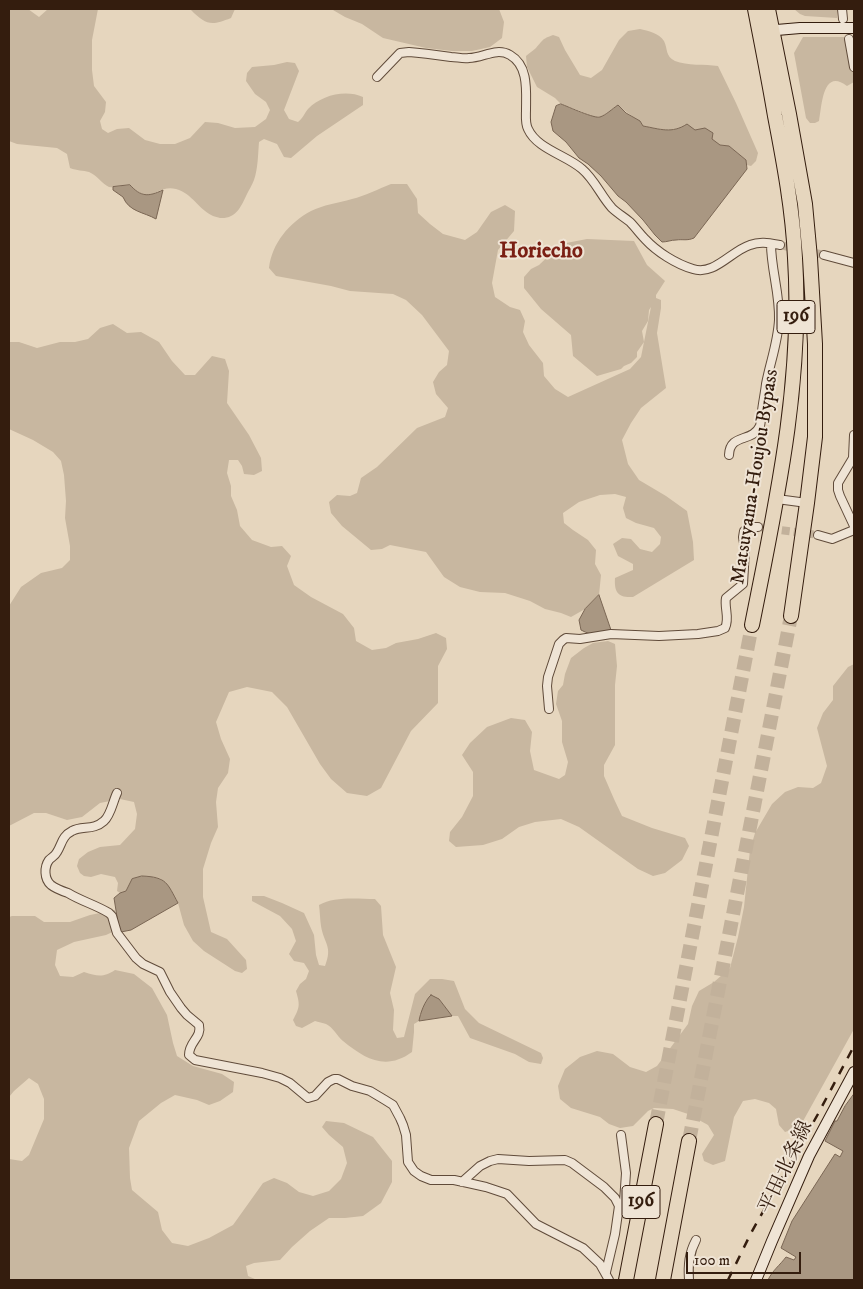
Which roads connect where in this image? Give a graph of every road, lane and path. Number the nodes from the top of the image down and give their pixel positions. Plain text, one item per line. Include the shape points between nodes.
1 (755, 9) edge
2 (768, 9) edge
3 (842, 9) edge
4 (843, 19) dead end
5 (854, 28) edge
6 (766, 31) junction
7 (849, 39) dead end
8 (854, 67) edge
9 (378, 77) dead end
10 (824, 254) tunnel mouth
11 (854, 264) edge
12 (854, 435) edge
13 (729, 455) dead end
14 (777, 499) junction
15 (808, 503) junction
16 (758, 527) dead end
17 (854, 528) edge
18 (818, 536) tunnel mouth
19 (791, 616) tunnel mouth
20 (752, 625) tunnel mouth
21 (549, 709) dead end
22 (117, 793) dead end
23 (854, 1072) edge
24 (656, 1124) tunnel mouth
25 (621, 1135) dead end
26 (690, 1141) tunnel mouth
27 (462, 1182) junction
28 (642, 1200) junction
29 (622, 1204) junction
30 (696, 1240) dead end
31 (607, 1276) edge
32 (626, 1280) edge
33 (663, 1280) edge
34 (689, 1280) edge
35 (756, 1280) edge

1 - 6 highway, Matsuyama-Houjou Bypass / 196
2 - 6 highway, Matsuyama-Houjou Bypass / 196
3 - 4 street
5 - 6 main road
6 - 14 highway, Matsuyama-Houjou Bypass / 196 via 795,259 794,369
6 - 15 highway, Matsuyama-Houjou Bypass / 196 via 789,114 805,204 810,258 815,428
7 - 8 street
9 - 13 street via 400,53 467,59 494,52 510,55 518,61 526,79 526,120 533,137 582,169 613,208 668,258 693,270 706,270 749,245 761,242 776,244 771,257 777,289 778,332 760,425 754,434 734,442
10 - 11 street
12 - 17 street via 853,458 838,483 838,490
14 - 15 street
14 - 20 highway, Matsuyama-Houjou Bypass / 196
15 - 19 highway, Matsuyama-Houjou Bypass / 196
16 - 21 street via 744,531 743,584 726,598 728,620 725,628 698,634 611,634 566,638 559,644 548,677
17 - 18 street via 832,539
22 - 27 street via 106,820 99,825 70,831 60,842 56,854 46,866 47,880 60,890 109,913 120,938 136,958 160,972 181,1008 199,1025 200,1033 190,1047 191,1058 280,1078 308,1098 315,1096 334,1079 370,1091 393,1105 404,1125 408,1162 414,1171 426,1179
23 - 35 main road, 平田北条線 via 809,1156
24 - 28 highway, 196
25 - 29 street via 626,1173
26 - 33 highway, 196
27 - 29 street via 480,1166 498,1159 565,1160
27 - 31 street via 507,1194 536,1224 583,1248
28 - 29 street
28 - 32 highway, 196
29 - 31 street
30 - 34 street via 689,1259

